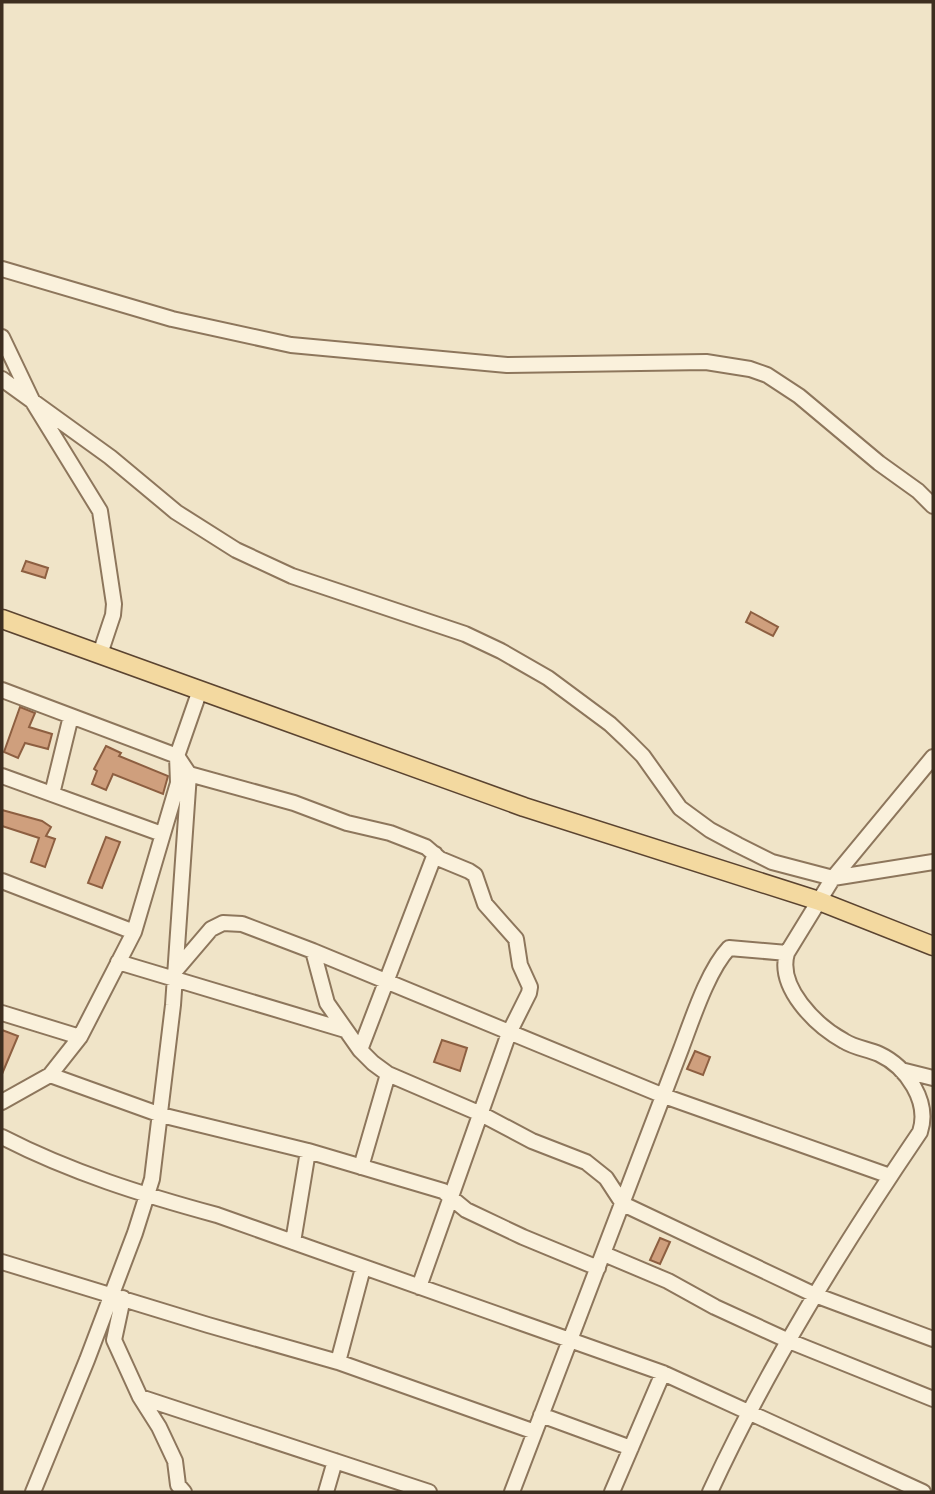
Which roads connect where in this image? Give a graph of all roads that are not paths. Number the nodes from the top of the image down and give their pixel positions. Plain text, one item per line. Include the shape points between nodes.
1 (2, 269) edge
2 (2, 337) edge
3 (2, 379) edge
4 (33, 402) junction
5 (933, 506) edge
6 (2, 618) edge
7 (100, 654) junction
8 (2, 690) edge
9 (201, 690) junction
10 (71, 716) junction
11 (177, 756) junction
12 (933, 757) edge
13 (189, 775) junction
14 (2, 776) edge
15 (52, 794) junction
16 (162, 834) junction
17 (435, 854) junction
18 (933, 862) edge
19 (833, 877) junction
20 (2, 881) edge
21 (819, 901) junction
22 (134, 932) junction
23 (933, 946) edge
24 (313, 951) junction
25 (787, 953) junction
26 (118, 962) junction
27 (175, 975) junction
28 (387, 983) junction
29 (2, 1013) edge
30 (345, 1030) junction
31 (509, 1033) junction
32 (80, 1037) junction
33 (360, 1050) junction
34 (901, 1070) junction
35 (388, 1074) junction
36 (50, 1075) junction
37 (933, 1078) edge
38 (664, 1096) junction
39 (2, 1102) edge
40 (481, 1114) junction
41 (161, 1115) junction
42 (2, 1137) edge
43 (308, 1151) junction
44 (361, 1167) junction
45 (890, 1176) junction
46 (450, 1195) junction
47 (148, 1196) junction
48 (622, 1204) junction
49 (293, 1241) junction
50 (601, 1261) junction
51 (2, 1262) edge
52 (363, 1268) junction
53 (419, 1287) junction
54 (815, 1295) junction
55 (118, 1296) junction
56 (933, 1339) edge
57 (569, 1340) junction
58 (789, 1341) junction
59 (338, 1362) junction
60 (663, 1373) junction
61 (140, 1397) junction
62 (933, 1399) edge
63 (748, 1412) junction
64 (541, 1415) junction
65 (535, 1432) junction
66 (631, 1448) junction
67 (335, 1461) junction
68 (33, 1492) edge
69 (184, 1492) edge
70 (326, 1492) edge
71 (429, 1492) edge
72 (512, 1492) edge
73 (612, 1492) edge
74 (711, 1492) edge
75 (923, 1492) edge

1 - 5 street via 172,319 291,345 507,365 706,362 750,369 799,396
2 - 4 street
3 - 4 street
4 - 7 street via 100,511 114,604
4 - 19 street via 176,512 236,551 292,576 465,634 536,671 610,724 643,756 680,808 710,830 772,862
6 - 7 main road
7 - 9 main road
8 - 10 street
9 - 11 street
9 - 21 main road via 524,807
10 - 11 street
10 - 15 street
11 - 13 street
11 - 16 street via 178,783
12 - 19 street
13 - 17 street via 390,832
13 - 27 street
14 - 15 street
15 - 16 street
16 - 22 street
17 - 28 street
17 - 31 street via 475,875 485,904 516,939 520,965 530,986
18 - 19 street
19 - 21 street
20 - 22 street
21 - 23 main road
21 - 25 street
22 - 26 street
24 - 27 street via 242,924 223,923 211,929
24 - 28 street
24 - 30 street via 327,1003
25 - 34 street via 783,965 786,978 812,1016 844,1041 877,1053
25 - 38 street via 729,948 703,994
26 - 27 street
26 - 32 street
27 - 30 street
27 - 41 street
28 - 31 street
28 - 33 street
29 - 32 street
30 - 33 street
31 - 38 street
31 - 40 street
32 - 36 street
33 - 35 street
34 - 37 street
34 - 45 street via 915,1088 923,1121
35 - 40 street
35 - 44 street
36 - 39 street
36 - 41 street
38 - 45 street
38 - 48 street
40 - 46 street
40 - 48 street via 586,1162 606,1178
41 - 43 street
41 - 47 street
42 - 47 street via 37,1155
43 - 44 street
43 - 49 street
44 - 46 street
45 - 54 street
46 - 50 street via 466,1210 523,1237
46 - 53 street
47 - 49 street
47 - 55 street
48 - 50 street
48 - 54 street
49 - 52 street
50 - 57 street
50 - 58 street via 668,1281
51 - 55 street
52 - 53 street
52 - 59 street
53 - 57 street
54 - 56 street
54 - 58 street
55 - 59 street
55 - 61 street via 114,1340
55 - 68 street
57 - 60 street
57 - 64 street
58 - 62 street
58 - 63 street
59 - 65 street
60 - 63 street
60 - 66 street
61 - 67 street
61 - 69 street via 175,1461 178,1485
63 - 74 street
63 - 75 street
64 - 65 street
64 - 66 street
65 - 72 street
66 - 73 street
67 - 70 street
67 - 71 street

